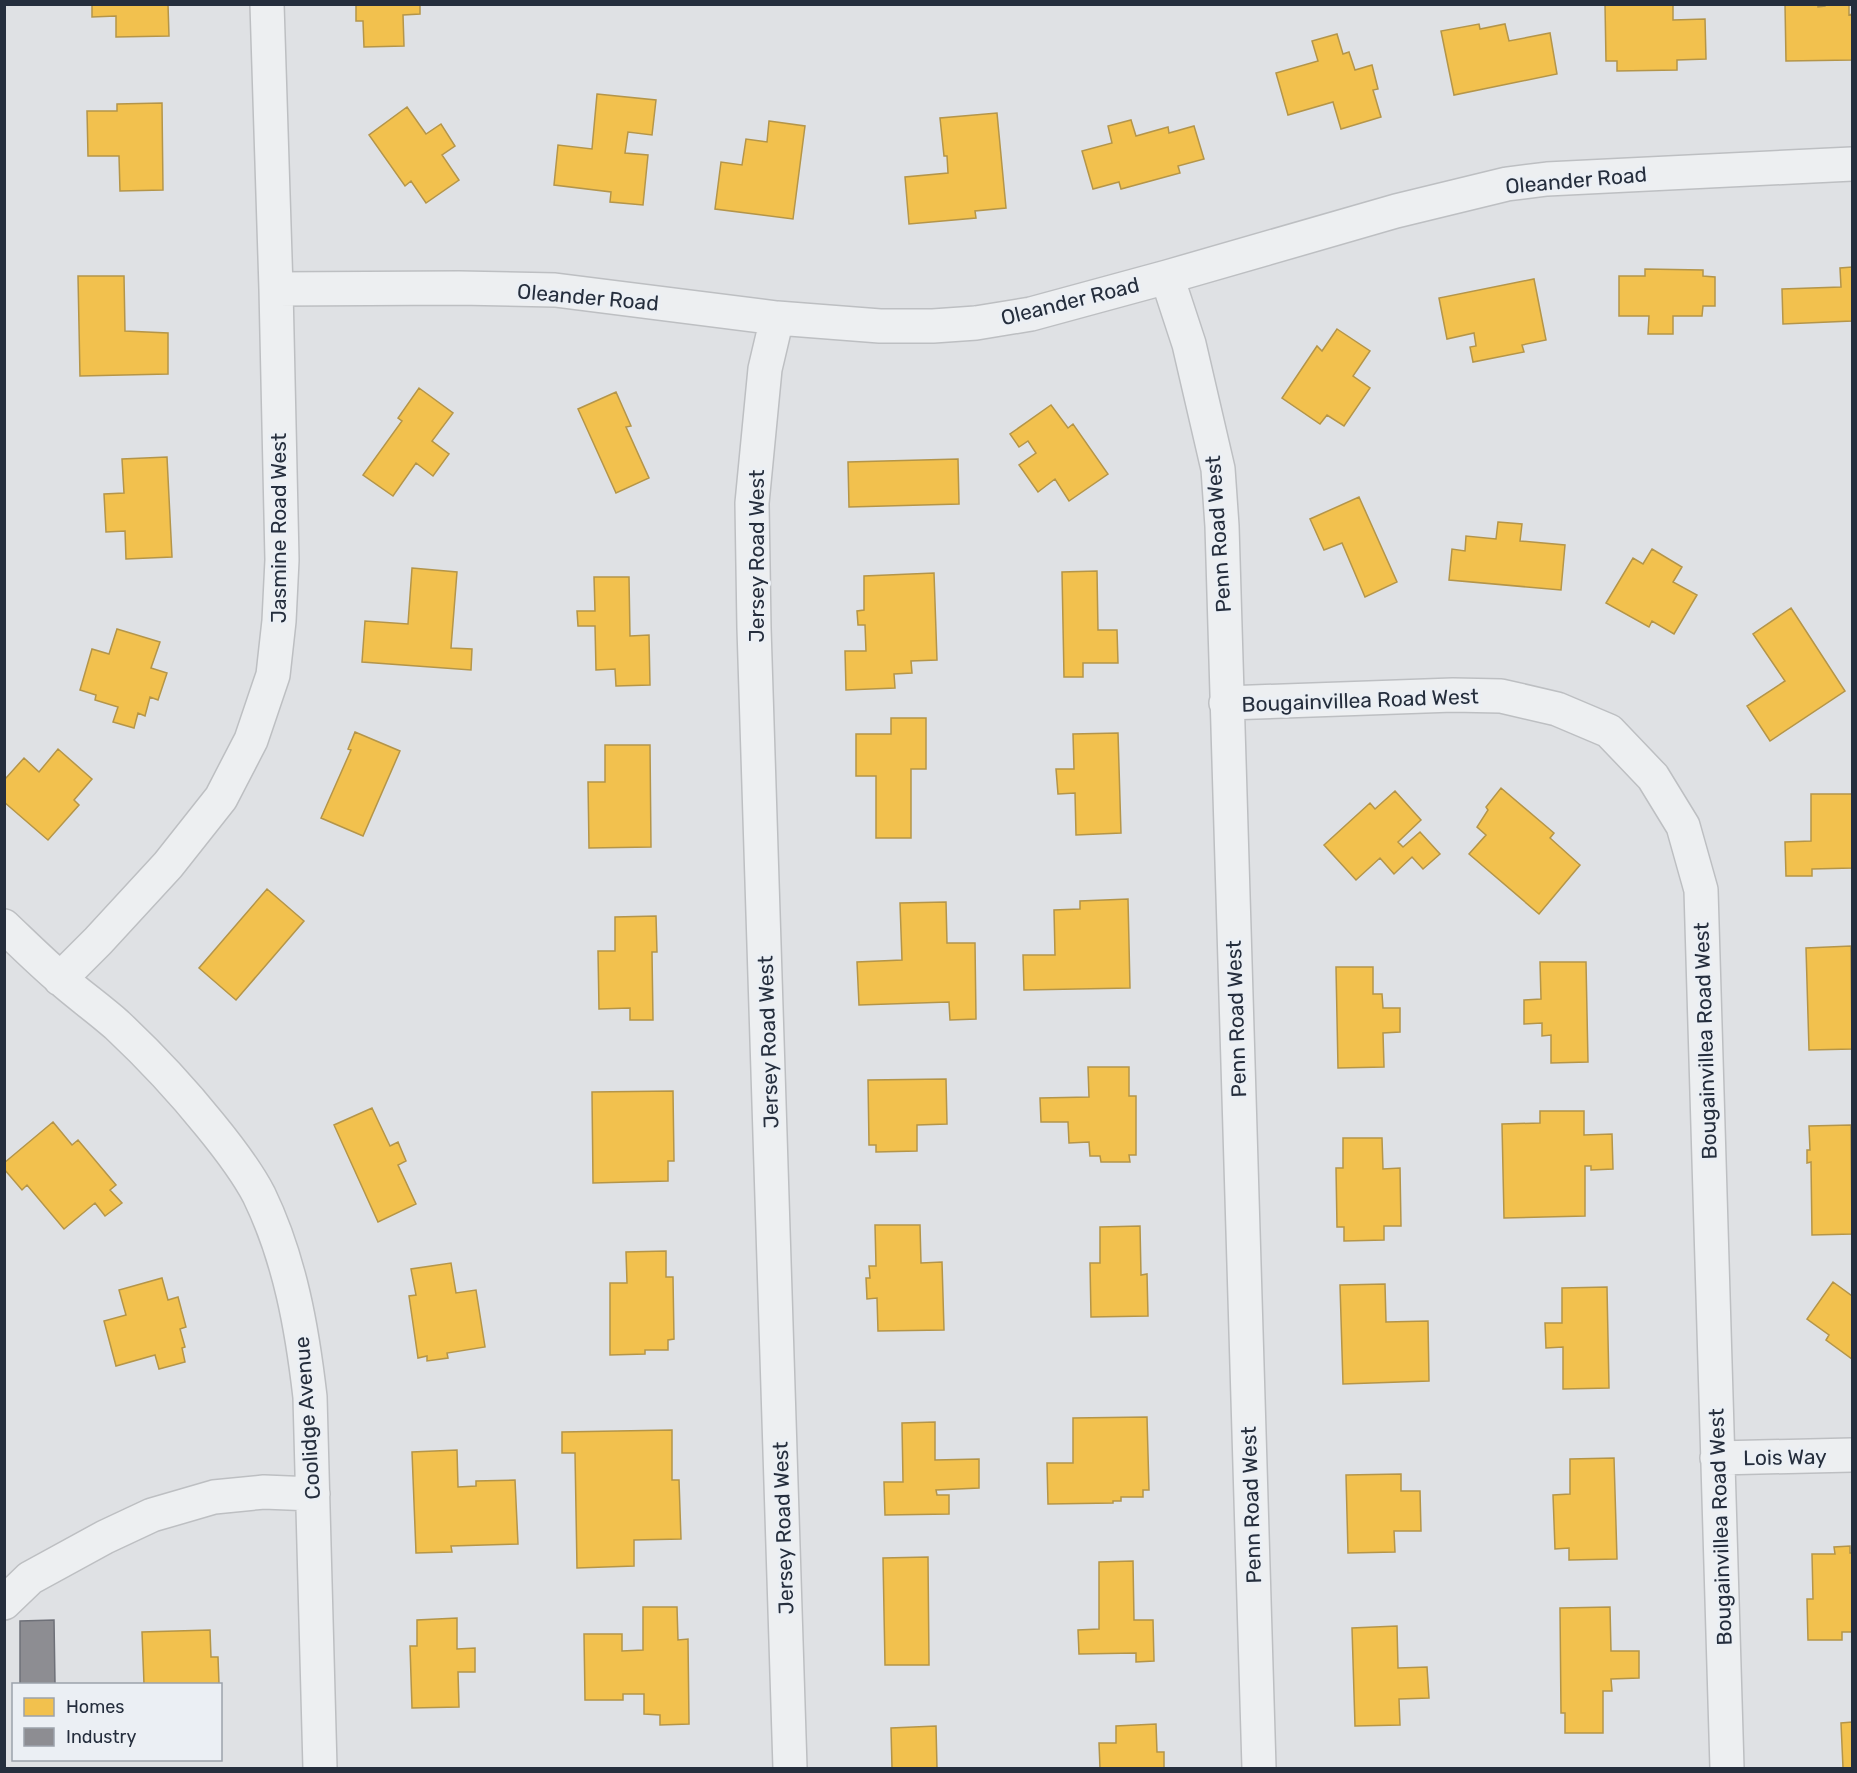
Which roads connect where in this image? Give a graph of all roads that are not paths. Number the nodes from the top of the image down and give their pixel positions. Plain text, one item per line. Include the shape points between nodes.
1 (267, 4) edge
2 (1852, 164) edge
3 (1167, 277) junction
4 (276, 289) junction
5 (777, 318) junction
6 (1226, 704) junction
7 (4, 926) edge
8 (60, 979) junction
9 (1852, 1455) edge
10 (1717, 1458) junction
11 (313, 1494) junction
12 (4, 1603) edge
13 (320, 1768) edge
14 (790, 1768) edge
15 (1259, 1768) edge
16 (1727, 1768) edge

1 - 4 street, Jasmine Road West
2 - 3 street, Oleander Road via 1507,184 1396,211
3 - 5 street, Oleander Road via 1031,314 976,322 880,326
3 - 6 street, Penn Road West via 1189,344 1218,469
4 - 5 street, Oleander Road via 555,290
4 - 8 street, Jasmine Road West via 282,561 273,675 251,740 221,798 168,865
5 - 14 street, Jersey Road West via 765,369 752,504
6 - 10 street, Bougainvillea Road West via 1502,696 1557,709 1609,731 1653,777 1683,826 1701,890
6 - 15 street, Penn Road West
7 - 8 street, Coolidge Avenue
8 - 11 street, Coolidge Avenue via 155,1063 232,1151 258,1195 281,1250 303,1340 310,1397
9 - 10 street, Lois Way
10 - 16 street, Bougainvillea Road West
11 - 12 street via 264,1492 214,1497 152,1515 30,1578
11 - 13 street, Coolidge Avenue

